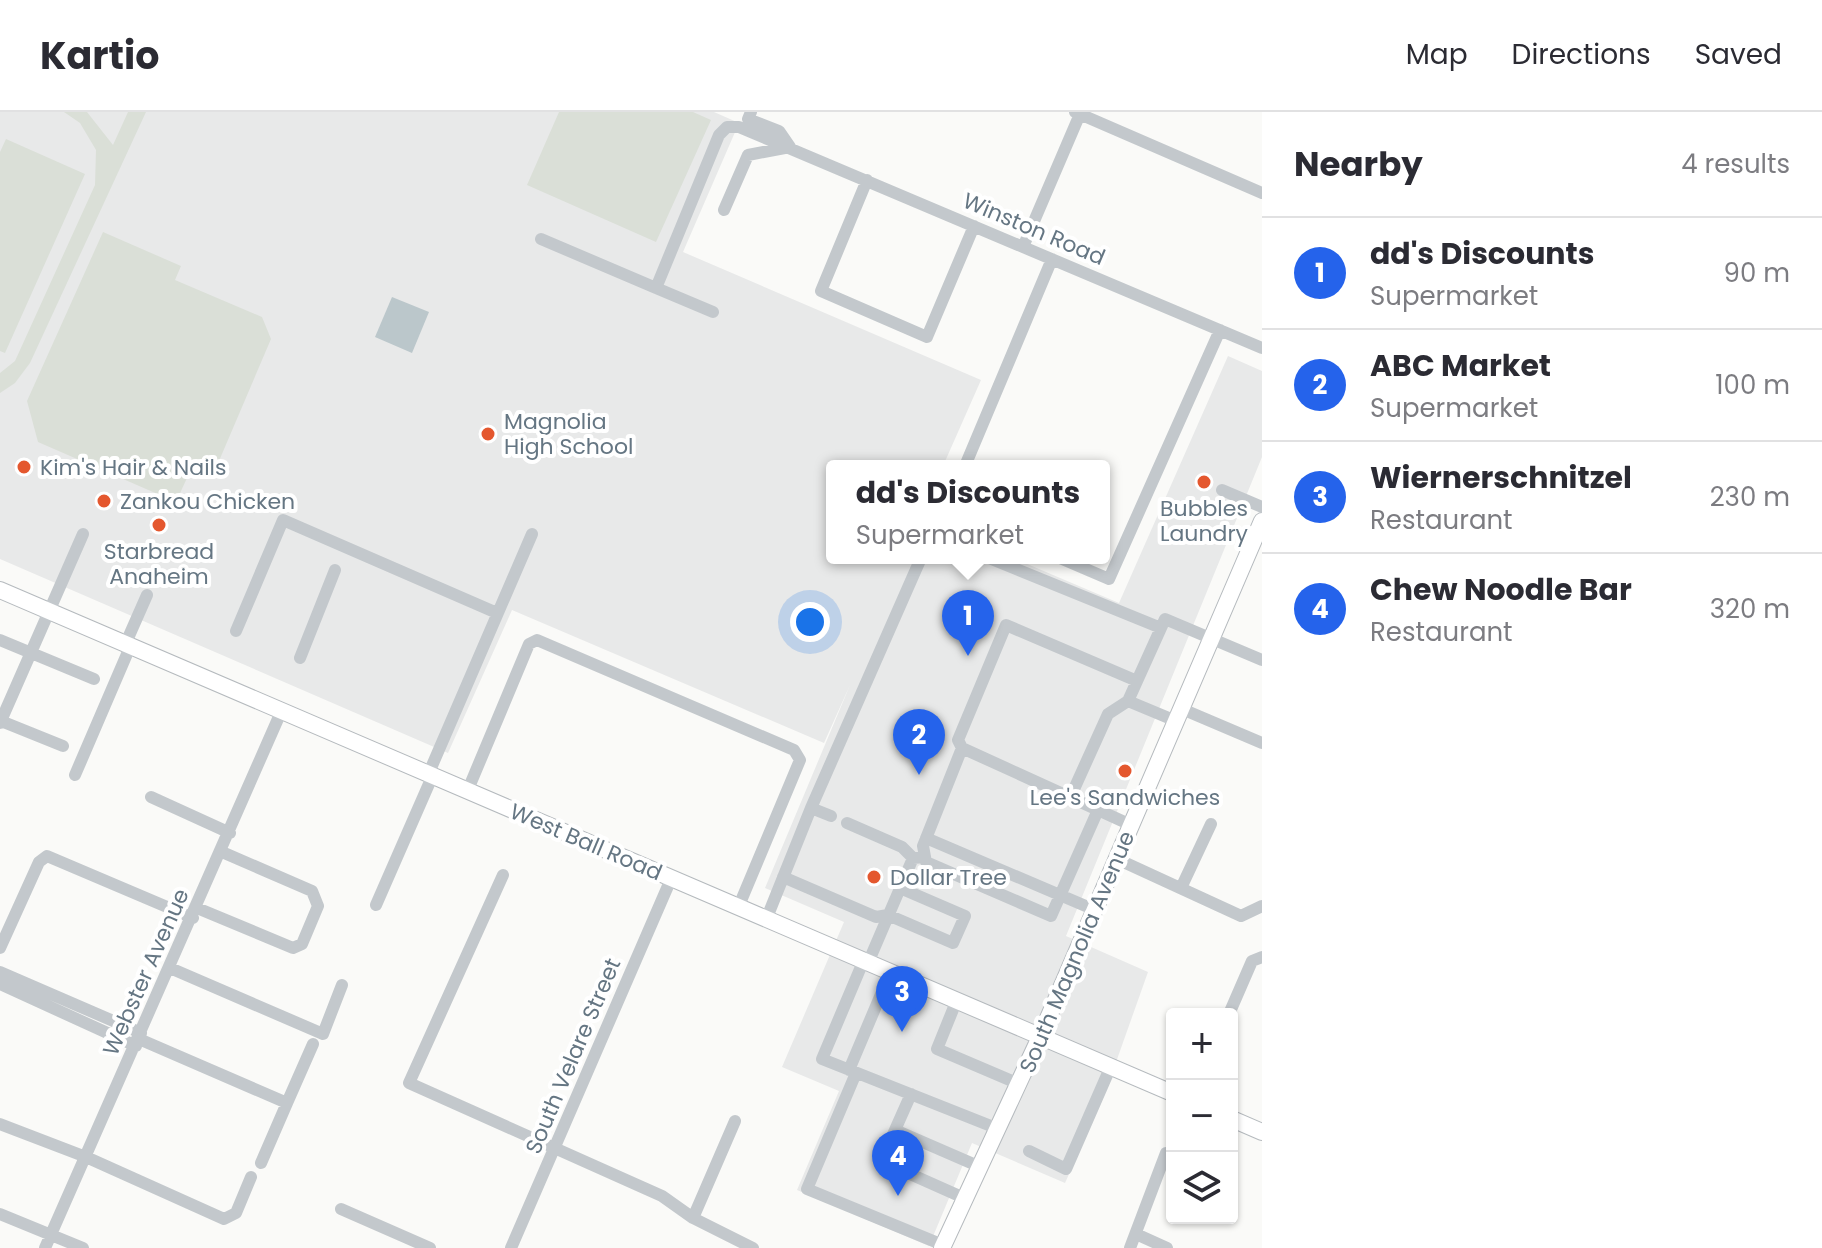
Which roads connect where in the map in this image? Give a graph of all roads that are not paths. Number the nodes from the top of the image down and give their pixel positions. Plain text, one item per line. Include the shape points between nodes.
1 (751, 112) edge
2 (1078, 113) edge
3 (790, 147) junction
4 (867, 180) junction
5 (1262, 193) edge
6 (724, 210) dead end
7 (974, 226) junction
8 (541, 239) dead end
9 (1023, 247) junction
10 (1052, 259) junction
11 (656, 288) junction
12 (713, 312) dead end
13 (1220, 330) junction
14 (1262, 348) edge
15 (968, 460) edge
16 (1222, 490) dead end
17 (1262, 507) edge
18 (1262, 521) edge
19 (83, 534) dead end
20 (532, 534) dead end
21 (918, 564) edge
22 (1004, 564) edge
23 (1074, 564) edge
24 (335, 570) dead end
25 (0, 590) edge
26 (147, 595) dead end
27 (49, 611) junction
28 (497, 613) junction
29 (1161, 628) junction
30 (236, 631) dead end
31 (1211, 638) junction
32 (0, 640) edge
33 (128, 646) junction
34 (31, 653) junction
35 (300, 658) dead end
36 (1262, 660) edge
37 (94, 679) dead end
38 (1137, 681) junction
39 (1128, 701) junction
40 (281, 712) junction
41 (1179, 715) junction
42 (0, 722) edge
43 (1262, 743) edge
44 (63, 746) dead end
45 (962, 748) junction
46 (75, 775) dead end
47 (430, 776) junction
48 (467, 792) junction
49 (151, 797) dead end
50 (1070, 798) junction
51 (811, 808) junction
52 (1098, 810) junction
53 (831, 816) dead end
54 (847, 823) dead end
55 (1211, 824) dead end
56 (1131, 825) junction
57 (230, 833) junction
58 (926, 838) junction
59 (222, 852) junction
60 (919, 858) junction
61 (1117, 859) junction
62 (503, 875) dead end
63 (783, 877) junction
64 (671, 879) junction
65 (900, 888) junction
66 (1181, 888) junction
67 (1061, 895) junction
68 (376, 905) dead end
69 (1262, 906) edge
70 (738, 908) junction
71 (1095, 910) junction
72 (195, 913) junction
73 (888, 915) junction
74 (766, 920) junction
75 (0, 948) edge
76 (1262, 957) edge
77 (866, 962) junction
78 (170, 968) junction
79 (0, 972) edge
80 (890, 973) junction
81 (0, 984) edge
82 (342, 985) dead end
83 (956, 1002) junction
84 (1232, 1008) edge
85 (1040, 1037) junction
86 (139, 1039) junction
87 (313, 1044) dead end
88 (1111, 1066) junction
89 (852, 1072) junction
90 (1019, 1084) junction
91 (1166, 1090) edge
92 (911, 1094) junction
93 (287, 1103) junction
94 (735, 1121) dead end
95 (1238, 1122) edge
96 (0, 1124) edge
97 (996, 1128) junction
98 (895, 1130) junction
99 (1262, 1132) edge
100 (554, 1149) junction
101 (1029, 1151) dead end
102 (1166, 1153) dead end
103 (86, 1157) junction
104 (261, 1163) dead end
105 (978, 1166) junction
106 (251, 1177) dead end
107 (964, 1198) junction
108 (341, 1209) dead end
109 (0, 1214) edge
110 (693, 1218) junction
111 (1136, 1234) junction
112 (48, 1242) edge
113 (943, 1247) edge
114 (83, 1248) edge
115 (430, 1248) edge
116 (511, 1248) edge
117 (753, 1248) edge
118 (1130, 1248) edge
119 (1167, 1248) edge

1 - 3 street via 748,119 779,131
2 - 5 street
2 - 9 street
3 - 4 street, Winston Road
3 - 6 street via 748,155
3 - 11 street via 739,127 727,127 719,135
4 - 7 street, Winston Road
4 - 7 street via 821,291 927,337
7 - 9 street, Winston Road
8 - 11 street
9 - 10 street, Winston Road
10 - 13 street, Winston Road
10 - 15 street
11 - 12 street
13 - 14 street, Winston Road
13 - 23 street via 1109,579
16 - 17 street
18 - 31 main road, South Magnolia Avenue
19 - 27 street
20 - 28 street
21 - 51 street
22 - 29 street
24 - 35 street
25 - 27 main road, West Ball Road
26 - 33 street
27 - 33 main road, West Ball Road
27 - 34 street
28 - 30 street via 283,520
28 - 47 street
29 - 31 street via 1165,619
29 - 38 street
31 - 36 street
31 - 41 main road, South Magnolia Avenue
32 - 34 street
33 - 40 main road, West Ball Road
33 - 46 street
34 - 37 street
34 - 42 street
38 - 39 street
38 - 45 street via 1006,625 966,716 958,740
39 - 41 street
39 - 50 street via 1108,714
40 - 47 main road, West Ball Road
40 - 57 street, Webster Avenue
41 - 43 street
41 - 56 main road, South Magnolia Avenue
42 - 44 street
45 - 50 street
45 - 58 street
47 - 48 main road, West Ball Road
47 - 68 street
48 - 64 main road, West Ball Road
48 - 70 street via 529,644 537,640 780,744 794,750 800,760
49 - 57 street
50 - 52 street
51 - 53 street
51 - 63 street
52 - 56 street
52 - 67 street
54 - 60 street
55 - 66 street
56 - 61 main road, South Magnolia Avenue
57 - 59 street, Webster Avenue
58 - 60 street
58 - 67 street
59 - 72 street, Webster Avenue
59 - 72 street via 312,891 318,906 302,944 293,948
60 - 65 street
60 - 67 street via 1051,916
61 - 66 street
61 - 71 main road, South Magnolia Avenue
62 - 100 street via 409,1083
63 - 73 street via 876,917
63 - 74 street
64 - 70 main road, West Ball Road
64 - 100 street, South Velare Street
65 - 73 street
65 - 73 street via 965,916 953,943
66 - 69 street via 1241,916
67 - 71 street
70 - 74 main road, West Ball Road
71 - 85 main road, South Magnolia Avenue
72 - 75 street via 47,856 39,862
72 - 78 street, Webster Avenue
73 - 77 street
74 - 77 main road, West Ball Road
76 - 84 street via 1252,961
77 - 80 main road, West Ball Road
77 - 89 street via 822,1059
78 - 82 street via 323,1034
78 - 86 street, Webster Avenue
79 - 86 street
80 - 83 main road, West Ball Road
80 - 89 street
81 - 86 street
83 - 85 main road, West Ball Road
83 - 90 street via 937,1049
85 - 88 main road, West Ball Road
85 - 90 main road, South Magnolia Avenue
86 - 93 street
86 - 103 street, Webster Avenue
87 - 93 street
88 - 91 main road, West Ball Road
88 - 101 street via 1066,1169
89 - 92 street
89 - 113 street via 807,1189
90 - 97 main road, South Magnolia Avenue
92 - 97 street
92 - 98 street
93 - 104 street
94 - 110 street
95 - 99 main road
96 - 103 street
97 - 105 main road, South Magnolia Avenue
98 - 105 street
98 - 107 street via 881,1161
100 - 110 street via 662,1196
100 - 116 street, South Velare Street
102 - 111 street
103 - 106 street via 224,1219 236,1213
103 - 112 street, Webster Avenue
105 - 107 main road, South Magnolia Avenue
107 - 113 main road, South Magnolia Avenue
108 - 115 street
109 - 112 street
110 - 117 street
111 - 118 street
111 - 119 street
112 - 114 street

